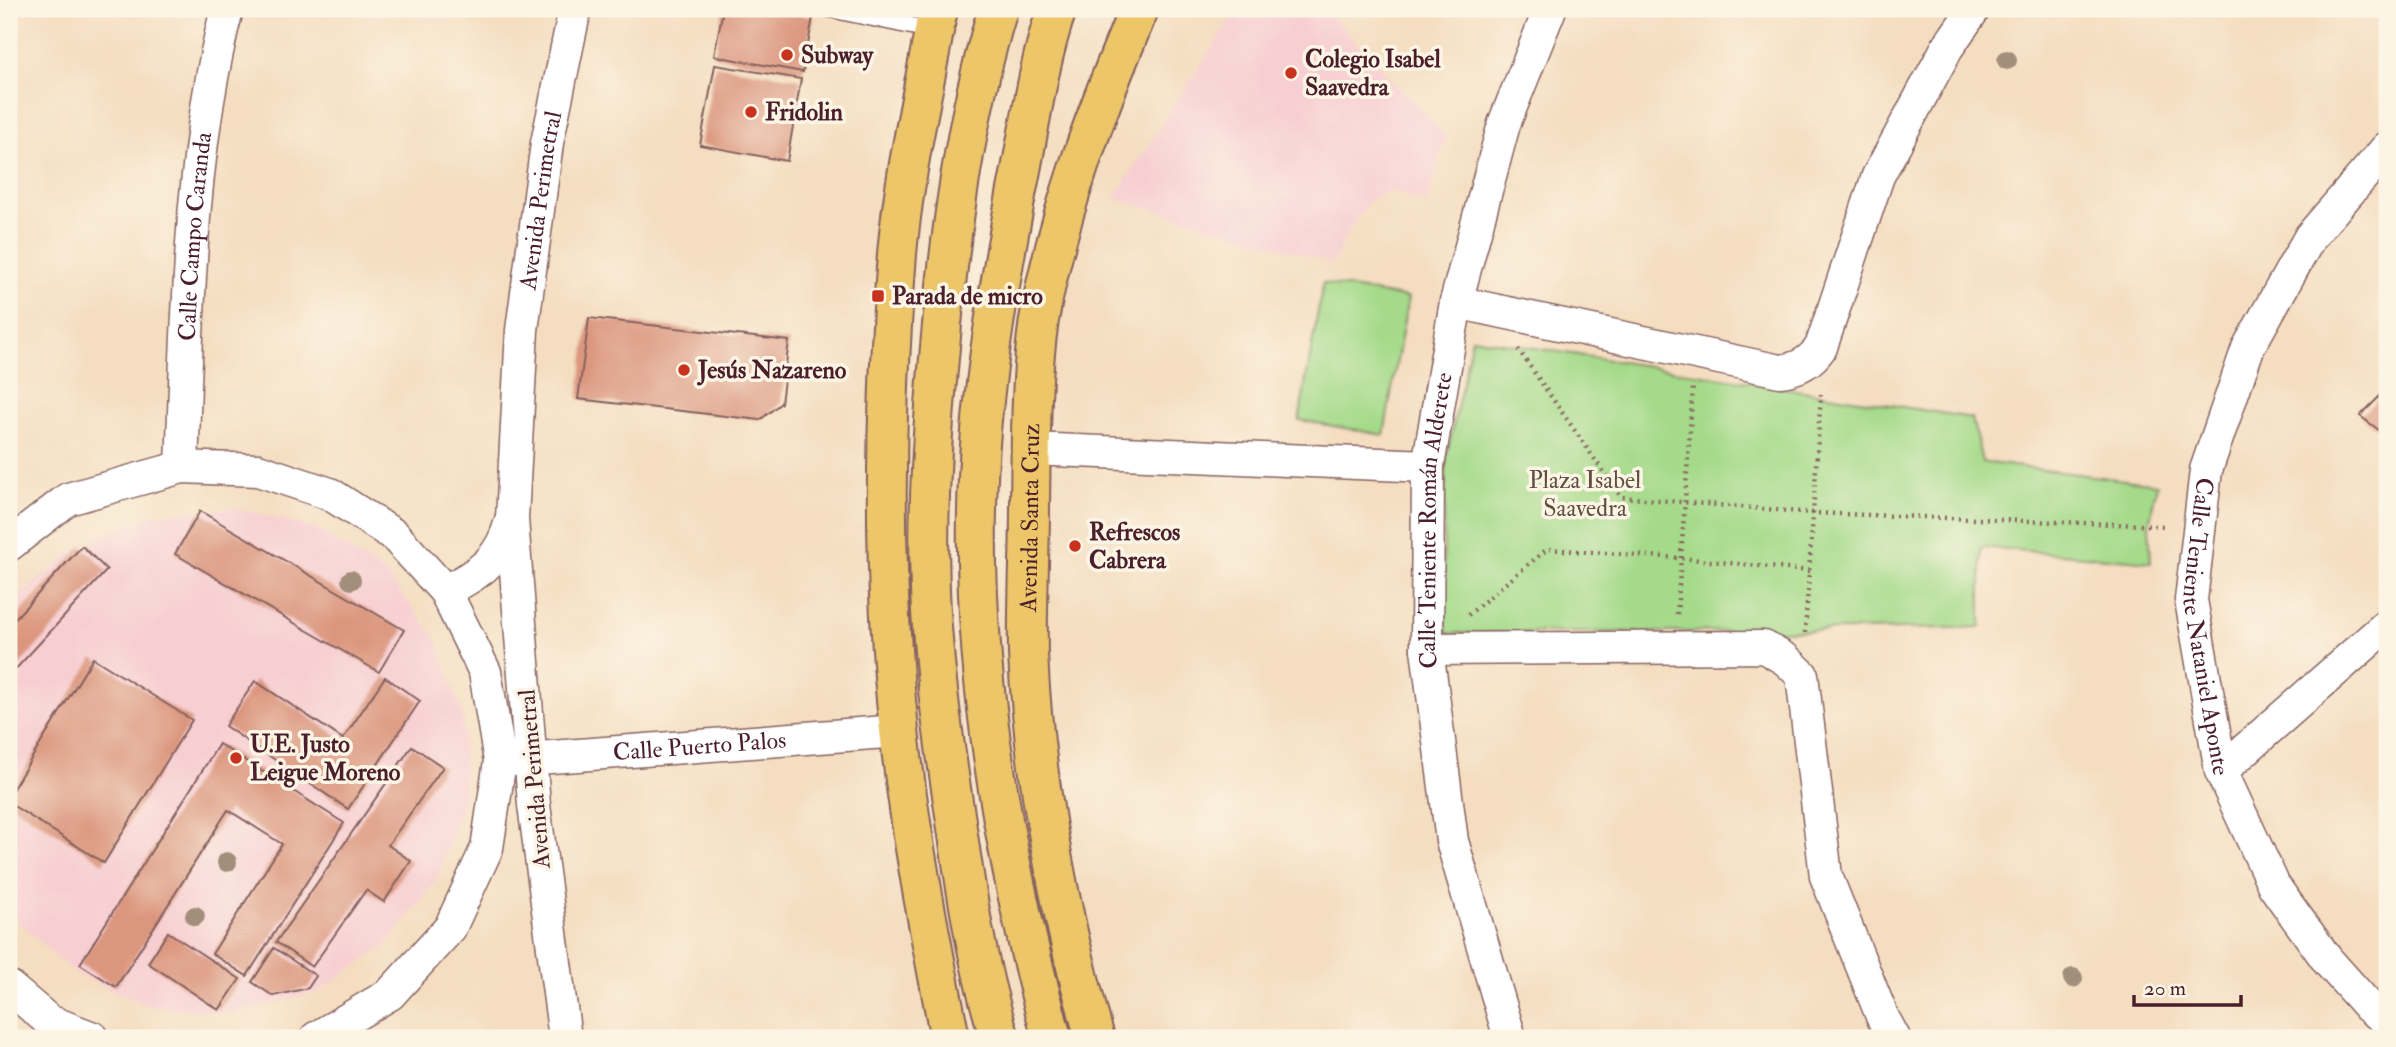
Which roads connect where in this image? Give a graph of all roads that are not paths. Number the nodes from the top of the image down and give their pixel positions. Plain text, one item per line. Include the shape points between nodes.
1 (228, 9) edge
2 (575, 9) edge
3 (830, 9) edge
4 (998, 9) edge
5 (1057, 9) edge
6 (1550, 9) edge
7 (1974, 9) edge
8 (1146, 14) edge
9 (945, 16) edge
10 (982, 64) junction
11 (2387, 148) edge
12 (1456, 302) junction
13 (1031, 449) junction
14 (1428, 466) junction
15 (182, 467) junction
16 (512, 519) junction
17 (9, 545) edge
18 (445, 590) junction
19 (2387, 625) edge
20 (1427, 649) junction
21 (899, 731) junction
22 (531, 757) junction
23 (500, 761) junction
24 (2221, 771) junction
25 (9, 987) edge
26 (2387, 1020) edge
27 (93, 1038) edge
28 (316, 1038) edge
29 (565, 1038) edge
30 (950, 1038) edge
31 (999, 1038) edge
32 (1052, 1038) edge
33 (1095, 1038) edge
34 (1510, 1038) edge
35 (1894, 1038) edge

1 - 15 street, Calle Campo Caranda via 215,58 190,261
2 - 16 street, Avenida Perimetral via 547,143 522,330
3 - 9 lane
4 - 10 main road
5 - 32 main road, Avenida Santa Cruz via 999,283 981,432 979,521 987,710 1006,841
6 - 12 street, Calle Teniente Román Alderete via 1504,124
7 - 12 street via 1947,48 1878,176 1825,337 1815,355 1790,370
8 - 13 main road, Avenida Santa Cruz via 1112,73 1061,223 1039,322
9 - 10 main road
9 - 21 main road via 913,142 897,252 886,527
10 - 31 main road via 949,244 933,418 929,524 931,611 944,740 964,881
11 - 24 street, Calle Teniente Nataniel Aponte via 2310,237 2248,348 2206,470 2191,600
12 - 14 street, Calle Teniente Román Alderete
13 - 14 street
13 - 33 main road, Avenida Santa Cruz via 1028,654 1042,787 1067,926
14 - 20 street, Calle Teniente Román Alderete
15 - 17 street via 68,499
15 - 18 street via 258,471 330,494 394,535
16 - 18 street, Avenida Perimetral via 506,542 489,563 469,580
16 - 22 street, Avenida Perimetral
18 - 23 street via 485,672
19 - 24 street
20 - 34 street, Calle Teniente Román Alderete via 1452,841
20 - 35 street via 1764,647 1785,659 1802,675 1826,876
21 - 22 street, Calle Puerto Palos
21 - 30 main road via 920,886
22 - 23 street, Calle Puerto Palos
22 - 29 street, Avenida Perimetral
23 - 28 street via 487,848 450,928 390,994
24 - 26 street, Calle Teniente Nataniel Aponte via 2274,886 2328,961 2369,1007
25 - 27 street via 49,1021

